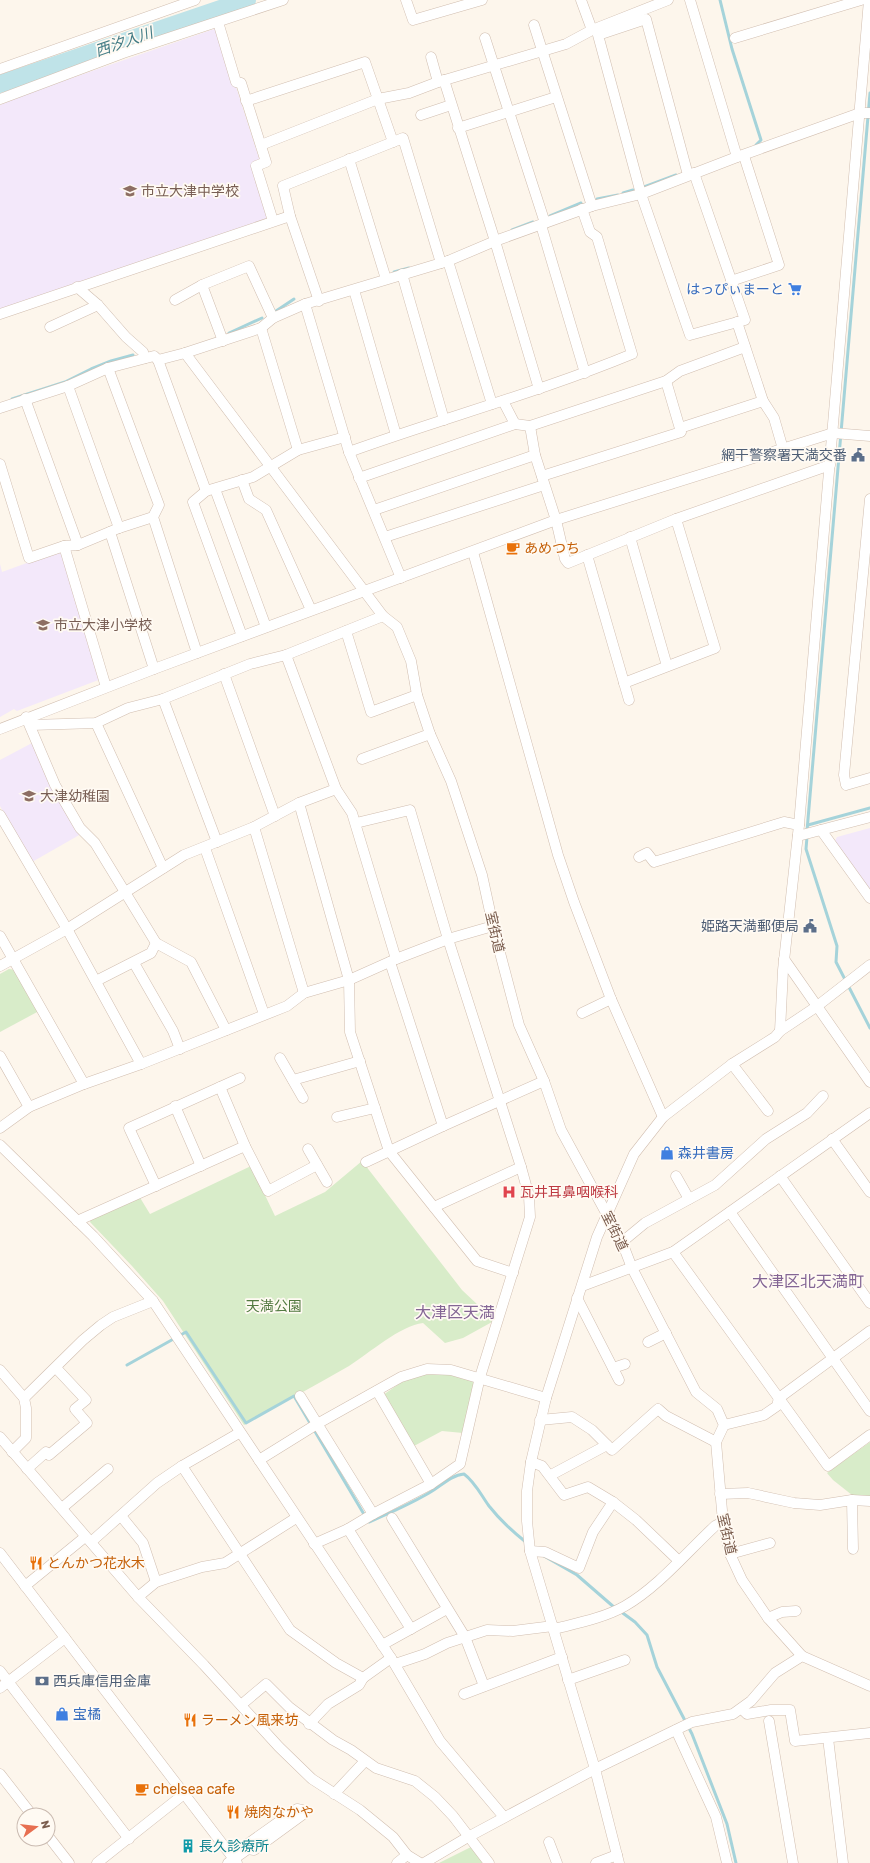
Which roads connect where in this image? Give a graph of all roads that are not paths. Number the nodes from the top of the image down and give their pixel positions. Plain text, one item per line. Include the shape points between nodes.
1 (195, 0) edge
2 (283, 0) edge
3 (406, 0) edge
4 (482, 0) edge
5 (581, 0) edge
6 (668, 0) edge
7 (690, 0) edge
8 (861, 0) edge
9 (869, 0) edge
10 (465, 2) edge
11 (174, 3) edge
12 (218, 22) junction
13 (534, 25) dead end
14 (592, 30) junction
15 (485, 38) dead end
16 (735, 38) dead end
17 (542, 51) junction
18 (431, 57) dead end
19 (494, 66) junction
20 (0, 69) edge
21 (441, 81) junction
22 (556, 97) junction
23 (0, 99) edge
24 (378, 99) junction
25 (246, 101) junction
26 (451, 105) junction
27 (508, 112) junction
28 (865, 113) edge
29 (421, 115) dead end
30 (458, 128) junction
31 (393, 142) junction
32 (261, 145) junction
33 (740, 156) junction
34 (348, 160) junction
35 (691, 174) junction
36 (642, 194) junction
37 (592, 206) junction
38 (582, 210) junction
39 (290, 216) junction
40 (273, 221) junction
41 (543, 224) junction
42 (495, 241) junction
43 (444, 262) junction
44 (402, 274) junction
45 (386, 279) junction
46 (731, 281) junction
47 (202, 284) junction
48 (77, 287) junction
49 (354, 290) junction
50 (175, 300) dead end
51 (319, 301) junction
52 (305, 304) junction
53 (98, 305) junction
54 (0, 314) edge
55 (273, 318) junction
56 (737, 322) junction
57 (50, 327) dead end
58 (261, 328) junction
59 (223, 341) junction
60 (745, 347) junction
61 (185, 353) junction
62 (145, 358) junction
63 (158, 360) junction
64 (108, 368) junction
65 (585, 373) junction
66 (666, 381) junction
67 (68, 386) junction
68 (539, 389) junction
69 (25, 399) junction
70 (503, 401) junction
71 (763, 401) junction
72 (492, 404) junction
73 (0, 408) edge
74 (444, 420) junction
75 (515, 424) junction
76 (530, 426) junction
77 (680, 428) junction
78 (833, 433) junction
79 (396, 435) junction
80 (870, 436) edge
81 (345, 437) junction
82 (783, 449) junction
83 (298, 450) junction
84 (350, 452) junction
85 (535, 455) junction
86 (0, 464) edge
87 (830, 465) junction
88 (272, 466) junction
89 (360, 478) junction
90 (242, 480) junction
91 (543, 480) junction
92 (210, 490) junction
93 (870, 499) edge
94 (374, 510) junction
95 (153, 517) junction
96 (676, 519) junction
97 (556, 520) junction
98 (115, 530) junction
99 (386, 537) junction
100 (630, 537) junction
101 (78, 545) junction
102 (64, 546) junction
103 (473, 552) junction
104 (587, 555) junction
105 (867, 564) edge
106 (402, 578) junction
107 (364, 590) junction
108 (311, 610) junction
109 (865, 610) edge
110 (383, 616) junction
111 (266, 627) junction
112 (346, 631) junction
113 (242, 636) junction
114 (197, 653) junction
115 (286, 655) junction
116 (667, 666) junction
117 (154, 669) junction
118 (224, 674) junction
119 (624, 683) junction
120 (106, 687) junction
121 (418, 695) junction
122 (163, 699) junction
123 (629, 700) dead end
124 (28, 721) junction
125 (96, 723) junction
126 (0, 729) edge
127 (430, 734) junction
128 (362, 759) dead end
129 (870, 778) edge
130 (336, 789) junction
131 (300, 802) junction
132 (0, 815) edge
133 (275, 816) junction
134 (870, 817) edge
135 (356, 823) junction
136 (800, 825) junction
137 (254, 827) junction
138 (821, 830) junction
139 (798, 836) junction
140 (216, 842) junction
141 (205, 848) junction
142 (639, 857) dead end
143 (163, 868) junction
144 (125, 894) junction
145 (870, 898) edge
146 (493, 926) junction
147 (67, 929) junction
148 (0, 936) edge
149 (448, 939) junction
150 (156, 943) junction
151 (13, 959) junction
152 (784, 959) junction
153 (393, 960) junction
154 (134, 963) junction
155 (870, 965) edge
156 (0, 966) edge
157 (349, 980) junction
158 (96, 982) junction
159 (304, 993) junction
160 (611, 998) junction
161 (816, 1007) junction
162 (582, 1013) dead end
163 (264, 1014) junction
164 (226, 1030) junction
165 (780, 1031) junction
166 (180, 1049) junction
167 (0, 1056) edge
168 (280, 1058) dead end
169 (360, 1061) junction
170 (141, 1064) junction
171 (732, 1064) junction
172 (240, 1078) dead end
173 (293, 1080) junction
174 (544, 1081) junction
175 (870, 1082) edge
176 (84, 1084) junction
177 (220, 1087) junction
178 (823, 1096) dead end
179 (303, 1098) dead end
180 (500, 1101) junction
181 (175, 1106) junction
182 (29, 1107) junction
183 (375, 1108) junction
184 (768, 1111) dead end
185 (870, 1113) edge
186 (337, 1117) dead end
187 (663, 1117) junction
188 (443, 1126) junction
189 (0, 1128) edge
190 (832, 1139) junction
191 (0, 1145) edge
192 (245, 1146) junction
193 (308, 1149) dead end
194 (389, 1151) junction
195 (366, 1162) dead end
196 (317, 1165) junction
197 (201, 1166) junction
198 (521, 1167) junction
199 (676, 1176) dead end
200 (780, 1176) junction
201 (327, 1182) dead end
202 (156, 1186) junction
203 (870, 1192) edge
204 (689, 1199) junction
205 (434, 1207) junction
206 (730, 1212) junction
207 (607, 1213) junction
208 (77, 1220) junction
209 (622, 1242) junction
210 (673, 1252) junction
211 (632, 1268) junction
212 (513, 1273) junction
213 (582, 1286) junction
214 (577, 1298) junction
215 (153, 1301) junction
216 (870, 1303) edge
217 (870, 1331) edge
218 (666, 1333) junction
219 (648, 1342) dead end
220 (831, 1358) junction
221 (625, 1364) dead end
222 (56, 1368) junction
223 (613, 1368) junction
224 (0, 1370) edge
225 (480, 1377) junction
226 (619, 1380) dead end
227 (377, 1391) junction
228 (300, 1396) dead end
229 (24, 1398) junction
230 (546, 1398) junction
231 (779, 1398) junction
232 (870, 1411) edge
233 (540, 1420) junction
234 (317, 1424) junction
235 (724, 1425) junction
236 (239, 1433) junction
237 (870, 1435) edge
238 (0, 1437) edge
239 (716, 1442) junction
240 (607, 1445) junction
241 (12, 1452) junction
242 (259, 1460) junction
243 (531, 1462) junction
244 (182, 1466) junction
245 (27, 1469) junction
246 (108, 1469) dead end
247 (550, 1475) junction
248 (431, 1484) junction
249 (720, 1494) junction
250 (852, 1500) junction
251 (870, 1500) edge
252 (613, 1502) junction
253 (62, 1508) junction
254 (373, 1514) junction
255 (121, 1516) junction
256 (296, 1518) junction
257 (392, 1518) dead end
258 (723, 1522) junction
259 (348, 1529) junction
260 (88, 1540) junction
261 (770, 1542) dead end
262 (314, 1544) junction
263 (853, 1549) dead end
264 (530, 1551) junction
265 (0, 1553) edge
266 (239, 1554) junction
267 (730, 1554) junction
268 (679, 1561) junction
269 (156, 1582) junction
270 (25, 1586) junction
271 (138, 1597) junction
272 (447, 1609) junction
273 (796, 1611) dead end
274 (768, 1618) junction
275 (554, 1627) junction
276 (411, 1629) junction
277 (465, 1637) junction
278 (65, 1638) junction
279 (382, 1645) junction
280 (802, 1656) junction
281 (562, 1657) junction
282 (625, 1660) dead end
283 (393, 1661) junction
284 (0, 1671) edge
285 (363, 1678) junction
286 (568, 1680) junction
287 (4, 1685) edge
288 (484, 1686) junction
289 (870, 1686) edge
290 (464, 1694) dead end
291 (241, 1705) junction
292 (742, 1709) junction
293 (769, 1721) dead end
294 (309, 1724) junction
295 (679, 1729) junction
296 (870, 1733) edge
297 (828, 1738) junction
298 (366, 1761) junction
299 (594, 1769) junction
300 (0, 1774) edge
301 (184, 1794) junction
302 (334, 1794) junction
303 (26, 1807) edge
304 (504, 1817) junction
305 (468, 1837) junction
306 (129, 1838) junction
307 (549, 1842) dead end
308 (56, 1846) edge
309 (248, 1849) junction
310 (407, 1855) junction
311 (618, 1859) edge
312 (233, 1862) edge
313 (69, 1863) edge
314 (97, 1863) edge
315 (397, 1863) edge
316 (420, 1863) edge
317 (424, 1863) edge
318 (489, 1863) edge
319 (557, 1863) edge
320 (596, 1863) edge
321 (727, 1863) edge
322 (793, 1863) edge
323 (843, 1863) edge

1 - 11 street
2 - 12 street
3 - 10 street via 413,20
4 - 10 street
5 - 14 street
6 - 14 street
7 - 33 street
8 - 16 street
9 - 28 street
11 - 20 street
12 - 23 street via 123,53
12 - 25 street via 236,82 241,83
13 - 17 street
14 - 17 street via 566,44
15 - 19 street
17 - 19 street
17 - 22 street
18 - 21 street
19 - 21 street
19 - 27 street
21 - 24 street via 409,93
21 - 26 street
22 - 27 street
22 - 37 street
24 - 25 street via 365,62
24 - 31 street
24 - 32 street
25 - 32 street
26 - 29 street
26 - 30 street
27 - 30 street
27 - 41 street
28 - 33 street
28 - 78 street
30 - 42 street
31 - 34 street
31 - 43 street via 404,138
32 - 40 street via 266,162 256,166
33 - 35 street
33 - 46 street via 779,266
34 - 39 street via 283,186
34 - 45 street
35 - 36 street
35 - 36 street via 646,19 598,35
35 - 46 street
36 - 37 street
36 - 56 street via 690,335
37 - 38 street
38 - 41 street
38 - 65 street via 590,232 597,237 632,354
39 - 40 street
39 - 51 street
40 - 48 street
41 - 42 street
41 - 65 street
42 - 43 street
42 - 68 street
43 - 44 street
43 - 72 street
44 - 45 street
44 - 74 street
45 - 49 street
46 - 56 street via 745,320
47 - 50 street
47 - 55 street via 249,266
47 - 59 street
48 - 53 street
48 - 54 street
49 - 51 street
49 - 79 street
51 - 52 street
52 - 55 street
52 - 81 street
53 - 57 street
53 - 62 street via 143,352
55 - 58 street
56 - 60 street
58 - 59 street
58 - 83 street
59 - 61 street
60 - 66 street via 680,371
60 - 71 street
61 - 63 street
61 - 88 street, 室街道
62 - 63 street via 154,356
62 - 64 street
63 - 92 street
64 - 67 street
64 - 95 street via 159,505
65 - 68 street
66 - 76 street
66 - 77 street
67 - 69 street
67 - 98 street
68 - 70 street
69 - 73 street
69 - 101 street
70 - 72 street
70 - 75 street
71 - 77 street
71 - 82 street via 774,418
72 - 74 street
74 - 79 street
75 - 76 street
75 - 89 street
76 - 85 street
77 - 91 street via 681,432
78 - 80 street
78 - 82 street
78 - 87 street
79 - 84 street
81 - 83 street
81 - 84 street
82 - 97 street
83 - 88 street
84 - 89 street
85 - 91 street
85 - 94 street
86 - 102 street via 29,558
87 - 96 street
87 - 136 street
88 - 90 street
88 - 107 street, 室街道
89 - 94 street
90 - 92 street
90 - 108 street via 249,500 266,510
91 - 97 street
91 - 99 street
92 - 111 street
92 - 113 street via 193,502
93 - 105 street
94 - 99 street
95 - 98 street
95 - 114 street
96 - 100 street
96 - 116 street via 715,648
97 - 103 street
97 - 104 street via 568,563
98 - 101 street
98 - 117 street
99 - 106 street
100 - 104 street
100 - 116 street
101 - 102 street
102 - 120 street
103 - 106 street
103 - 160 street via 558,855
104 - 119 street
105 - 109 street
106 - 107 street
107 - 108 street
107 - 110 street, 室街道
108 - 111 street
109 - 129 street via 844,775 846,785
110 - 112 street
110 - 121 street, 室街道 via 397,627 411,661
111 - 113 street
112 - 115 street
112 - 121 street via 371,712
113 - 114 street
114 - 117 street
115 - 118 street
115 - 130 street
116 - 119 street
117 - 120 street
118 - 122 street
118 - 133 street
119 - 123 street
120 - 124 street
121 - 127 street, 室街道
122 - 125 street via 128,708
122 - 140 street
124 - 125 street
124 - 126 street
124 - 144 street via 54,785 80,828 95,843
125 - 143 street
127 - 128 street
127 - 146 street, 室街道 via 451,781 482,875
130 - 131 street
130 - 135 street
131 - 133 street
131 - 157 street
132 - 147 street
133 - 137 street
134 - 138 street
135 - 149 street via 410,810
135 - 153 street
136 - 139 street
136 - 142 street via 784,822 654,862 647,853
137 - 140 street
137 - 159 street
138 - 139 street
138 - 145 street
139 - 152 street
140 - 141 street
141 - 143 street
141 - 163 street
143 - 144 street
144 - 147 street
144 - 150 street
146 - 149 street
146 - 174 street, 室街道 via 519,1025
147 - 151 street
147 - 158 street
148 - 151 street
149 - 153 street
149 - 180 street
150 - 154 street via 151,953
150 - 164 street via 191,962
151 - 156 street
151 - 176 street
152 - 161 street
152 - 165 street
153 - 157 street
153 - 188 street
154 - 158 street
154 - 166 street via 173,1031
155 - 161 street
157 - 159 street
157 - 169 street via 350,1032
158 - 170 street
159 - 163 street via 287,1006
160 - 162 street
160 - 187 street
161 - 165 street
161 - 175 street
163 - 164 street
164 - 166 street
165 - 171 street via 775,1037
166 - 170 street
167 - 182 street
168 - 173 street
169 - 173 street
169 - 183 street
170 - 176 street
171 - 184 street
171 - 187 street
172 - 177 street
173 - 179 street
174 - 180 street
174 - 207 street, 室街道 via 561,1130
176 - 182 street
177 - 181 street
177 - 192 street
178 - 204 street via 807,1113 766,1139 715,1185
180 - 188 street
180 - 198 street
181 - 197 street
181 - 202 street via 129,1128
182 - 189 street
183 - 186 street
183 - 194 street
185 - 190 street
187 - 207 street via 634,1154
188 - 194 street
190 - 200 street
190 - 203 street
191 - 208 street
192 - 196 street via 268,1191
192 - 197 street
193 - 196 street
194 - 195 street
194 - 205 street
196 - 201 street
197 - 202 street
198 - 205 street
198 - 212 street via 529,1196 530,1217
199 - 204 street
200 - 206 street
200 - 216 street
202 - 208 street
204 - 209 street via 645,1223
205 - 212 street via 477,1261
206 - 210 street
206 - 220 street
207 - 209 street, 室街道
207 - 213 street
208 - 215 street
209 - 211 street, 室街道
210 - 211 street
210 - 231 street
211 - 213 street
211 - 218 street, 室街道
212 - 225 street
213 - 214 street
214 - 223 street
214 - 230 street
215 - 222 street via 101,1325
215 - 236 street
217 - 220 street
218 - 219 street
218 - 235 street, 室街道 via 696,1392 717,1409
220 - 231 street
220 - 232 street
221 - 223 street
222 - 229 street
222 - 245 street via 86,1400 76,1410 87,1423 49,1455 46,1452
223 - 226 street
224 - 229 street
225 - 227 street via 451,1370 427,1369 401,1377
225 - 230 street
225 - 248 street via 460,1464
227 - 234 street
227 - 248 street
228 - 234 street
229 - 241 street via 26,1438
230 - 233 street
231 - 235 street via 777,1406 764,1415
231 - 237 street via 828,1466
233 - 240 street via 572,1416
233 - 243 street
234 - 242 street
234 - 254 street
235 - 239 street, 室街道
236 - 242 street
236 - 244 street
238 - 241 street
239 - 240 street via 666,1416 658,1409 612,1450
239 - 249 street, 室街道
240 - 247 street
241 - 245 street
242 - 256 street
243 - 247 street via 542,1466
243 - 264 street via 527,1490
244 - 255 street
244 - 266 street
245 - 253 street
246 - 253 street
247 - 252 street via 564,1495 588,1487
248 - 254 street
249 - 250 street via 748,1493 794,1503 820,1505
249 - 258 street, 室街道
250 - 251 street
250 - 263 street
252 - 264 street via 593,1532 579,1568 545,1552
252 - 268 street
253 - 260 street
254 - 259 street
255 - 260 street
255 - 269 street via 143,1543
256 - 262 street
256 - 266 street
257 - 272 street
258 - 267 street, 室街道
258 - 268 street via 715,1526
259 - 262 street
259 - 276 street
260 - 270 street
260 - 271 street
261 - 267 street
262 - 279 street
264 - 275 street
265 - 270 street
266 - 269 street via 225,1563 202,1567
266 - 285 street via 290,1630 336,1663
267 - 274 street, 室街道 via 742,1580
268 - 275 street via 625,1606 595,1618
269 - 271 street
270 - 278 street
271 - 291 street
272 - 276 street
272 - 277 street
273 - 274 street via 782,1612
274 - 280 street, 室街道
275 - 277 street via 513,1631 487,1630
275 - 281 street
276 - 279 street
277 - 283 street via 424,1654
277 - 288 street
278 - 287 street
278 - 301 street
279 - 283 street
280 - 289 street
280 - 292 street via 775,1673
281 - 286 street
281 - 288 street
282 - 286 street
283 - 285 street
283 - 304 street via 440,1741
284 - 287 street
285 - 294 street via 359,1684 328,1704
286 - 299 street
287 - 306 street
288 - 290 street
291 - 294 street via 266,1684
291 - 302 street via 278,1747 308,1775
292 - 295 street via 733,1714 692,1722
292 - 297 street via 746,1714 790,1710 794,1741
293 - 322 street
294 - 298 street
295 - 299 street
295 - 321 street via 716,1817
296 - 297 street
297 - 323 street
298 - 302 street
298 - 305 street via 391,1774 415,1781 439,1801
299 - 304 street
299 - 311 street
300 - 303 street
301 - 306 street
301 - 312 street
302 - 310 street via 360,1810 393,1837
304 - 305 street
305 - 317 street
305 - 318 street
306 - 314 street
307 - 319 street
308 - 313 street
309 - 309 street via 254,1850 302,1815 302,1810 297,1808 250,1843
309 - 312 street
310 - 315 street
310 - 316 street
311 - 320 street

